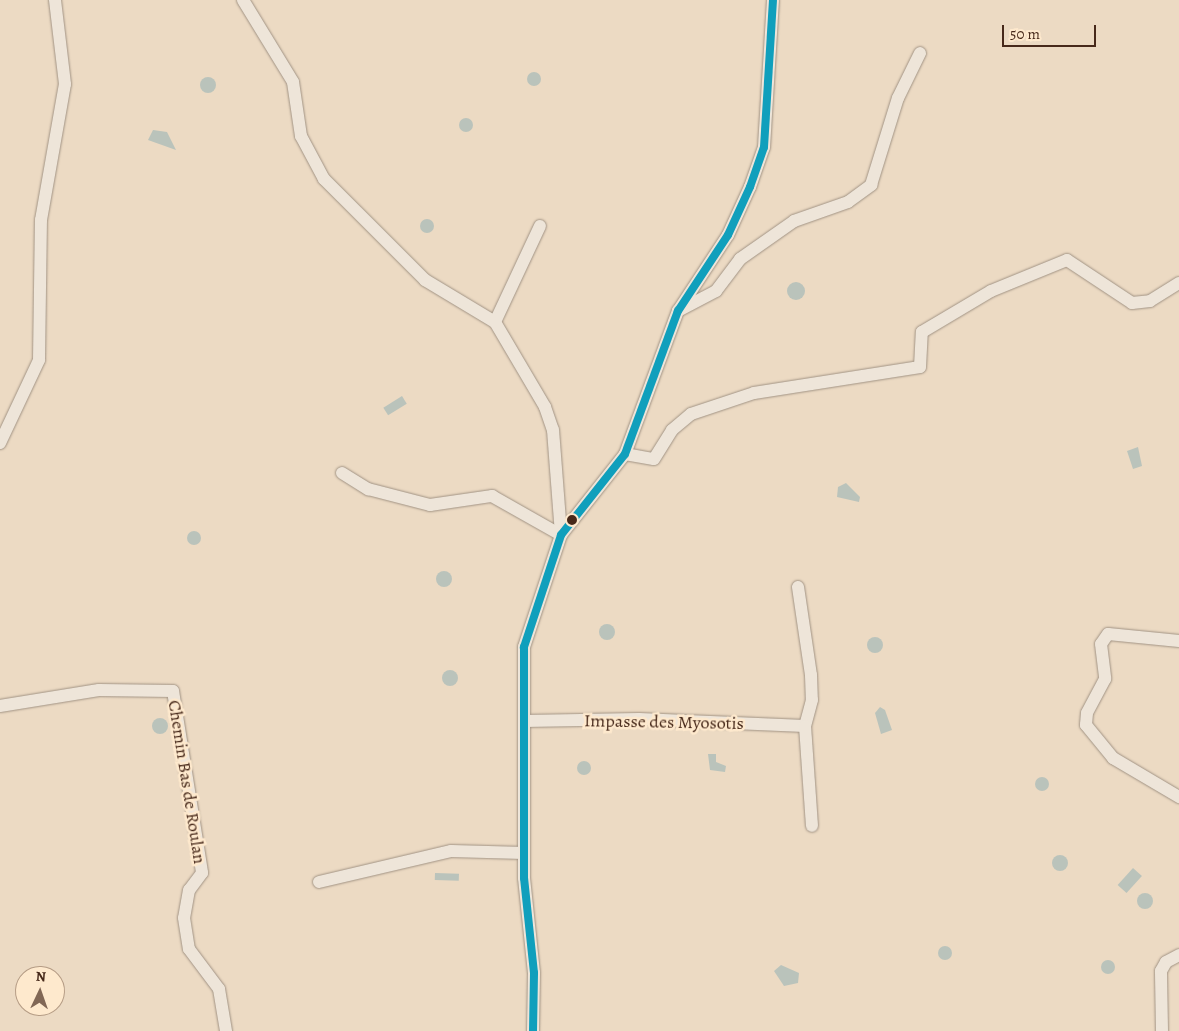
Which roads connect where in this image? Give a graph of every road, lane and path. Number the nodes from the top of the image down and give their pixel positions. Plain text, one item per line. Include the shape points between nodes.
1 (55, 0) edge
2 (243, 0) edge
3 (773, 0) edge
4 (920, 52) dead end
5 (540, 226) dead end
6 (1179, 283) edge
7 (678, 311) junction
8 (495, 322) junction
9 (0, 443) edge
10 (625, 454) junction
11 (342, 473) dead end
12 (561, 535) junction
13 (798, 587) dead end
14 (1179, 641) edge
15 (0, 706) edge
16 (524, 721) junction
17 (805, 726) junction
18 (1179, 797) edge
19 (812, 826) dead end
20 (524, 853) junction
21 (319, 882) dead end
22 (1179, 955) edge
23 (226, 1031) edge
24 (533, 1031) edge
25 (1162, 1031) edge

1 - 9 street via 65,84 41,220 39,360
2 - 8 street via 293,82 301,136 324,179 425,280
3 - 7 street via 764,147 728,235
4 - 7 street via 898,98 871,186 848,202 794,221 740,259 716,291
5 - 8 street
6 - 10 street via 1150,301 1132,303 1067,260 991,291 922,332 920,367 754,393 691,414 672,430 654,459
7 - 10 street
8 - 12 street via 545,407 553,430
10 - 12 street
11 - 12 street via 368,489 430,505 492,496
12 - 16 street via 524,647
13 - 17 street via 811,675 812,700
14 - 18 street via 1108,634 1101,644 1105,679 1087,713 1086,725 1113,758
15 - 23 street, Chemin Bas de Roulan via 99,690 173,691 202,873 189,890 184,918 189,949 219,989
16 - 17 street, Impasse des Myosotis via 639,719
16 - 20 street
17 - 19 street
20 - 21 street via 451,851
20 - 24 street via 534,973
22 - 25 street via 1166,962 1161,971

